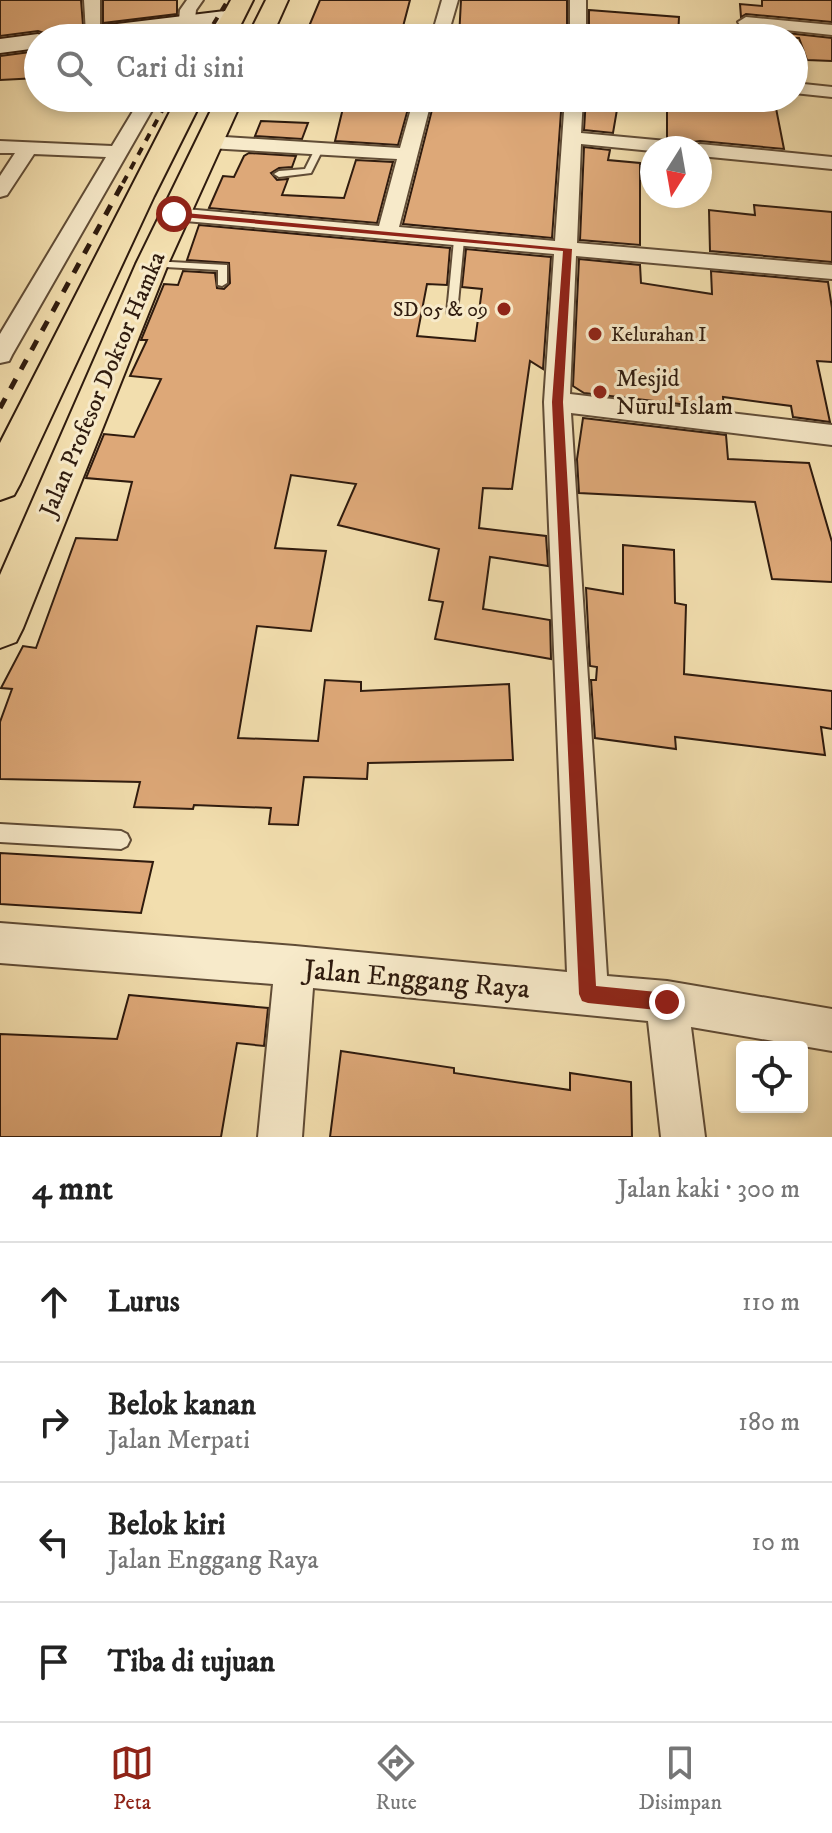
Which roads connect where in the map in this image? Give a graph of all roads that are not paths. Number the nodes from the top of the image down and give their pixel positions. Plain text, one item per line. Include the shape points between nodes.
1 (92, 0) edge
2 (277, 0) edge
3 (450, 0) edge
4 (578, 0) edge
5 (238, 8) edge
6 (189, 20) edge
7 (746, 22) dead end
8 (93, 24) edge
9 (160, 24) edge
10 (265, 24) edge
11 (443, 24) edge
12 (578, 24) edge
13 (768, 24) edge
14 (808, 28) edge
15 (832, 30) edge
16 (24, 43) edge
17 (0, 46) edge
18 (808, 83) edge
19 (832, 92) edge
20 (141, 112) edge
21 (183, 112) edge
22 (238, 112) edge
23 (419, 112) edge
24 (573, 112) edge
25 (570, 137) junction
26 (209, 142) junction
27 (640, 144) edge
28 (0, 147) edge
29 (28, 148) junction
30 (319, 149) junction
31 (712, 151) edge
32 (117, 152) junction
33 (408, 154) junction
34 (832, 163) edge
35 (279, 174) dead end
36 (0, 191) edge
37 (174, 214) junction
38 (387, 234) junction
39 (459, 240) junction
40 (568, 249) junction
41 (152, 264) junction
42 (832, 272) edge
43 (222, 283) dead end
44 (452, 313) dead end
45 (0, 355) edge
46 (557, 402) junction
47 (832, 435) edge
48 (0, 484) edge
49 (0, 628) edge
50 (0, 833) edge
51 (121, 840) dead end
52 (0, 943) edge
53 (295, 966) junction
54 (588, 994) junction
55 (667, 1002) junction
56 (832, 1030) edge
57 (280, 1137) edge
58 (683, 1137) edge

1 - 8 street
2 - 10 highway
3 - 11 street
4 - 12 street
5 - 6 street
6 - 9 street
7 - 13 street
14 - 15 street
16 - 17 street
18 - 19 street
20 - 32 street
21 - 48 highway, Jalan Profesor Doktor Hamka
22 - 26 highway, Jalan Profesor Doktor Hamka
23 - 33 street
24 - 25 street
25 - 27 street
25 - 40 street
26 - 30 street
26 - 37 highway, Jalan Profesor Doktor Hamka
28 - 29 street
29 - 32 street
29 - 36 street
30 - 33 street
30 - 35 lane via 308,171
31 - 34 street
32 - 45 street
33 - 38 street
37 - 38 street
37 - 41 highway, Jalan Profesor Doktor Hamka
38 - 39 street
39 - 40 street
39 - 44 lane
40 - 42 street
40 - 46 street
41 - 43 lane via 223,267
41 - 49 highway, Jalan Profesor Doktor Hamka
46 - 47 street
46 - 54 street
50 - 51 lane
52 - 53 street, Jalan Enggang Raya
53 - 54 street, Jalan Enggang Raya
53 - 57 street
54 - 55 street, Jalan Enggang Raya
55 - 56 street, Jalan Enggang Raya
55 - 58 street

